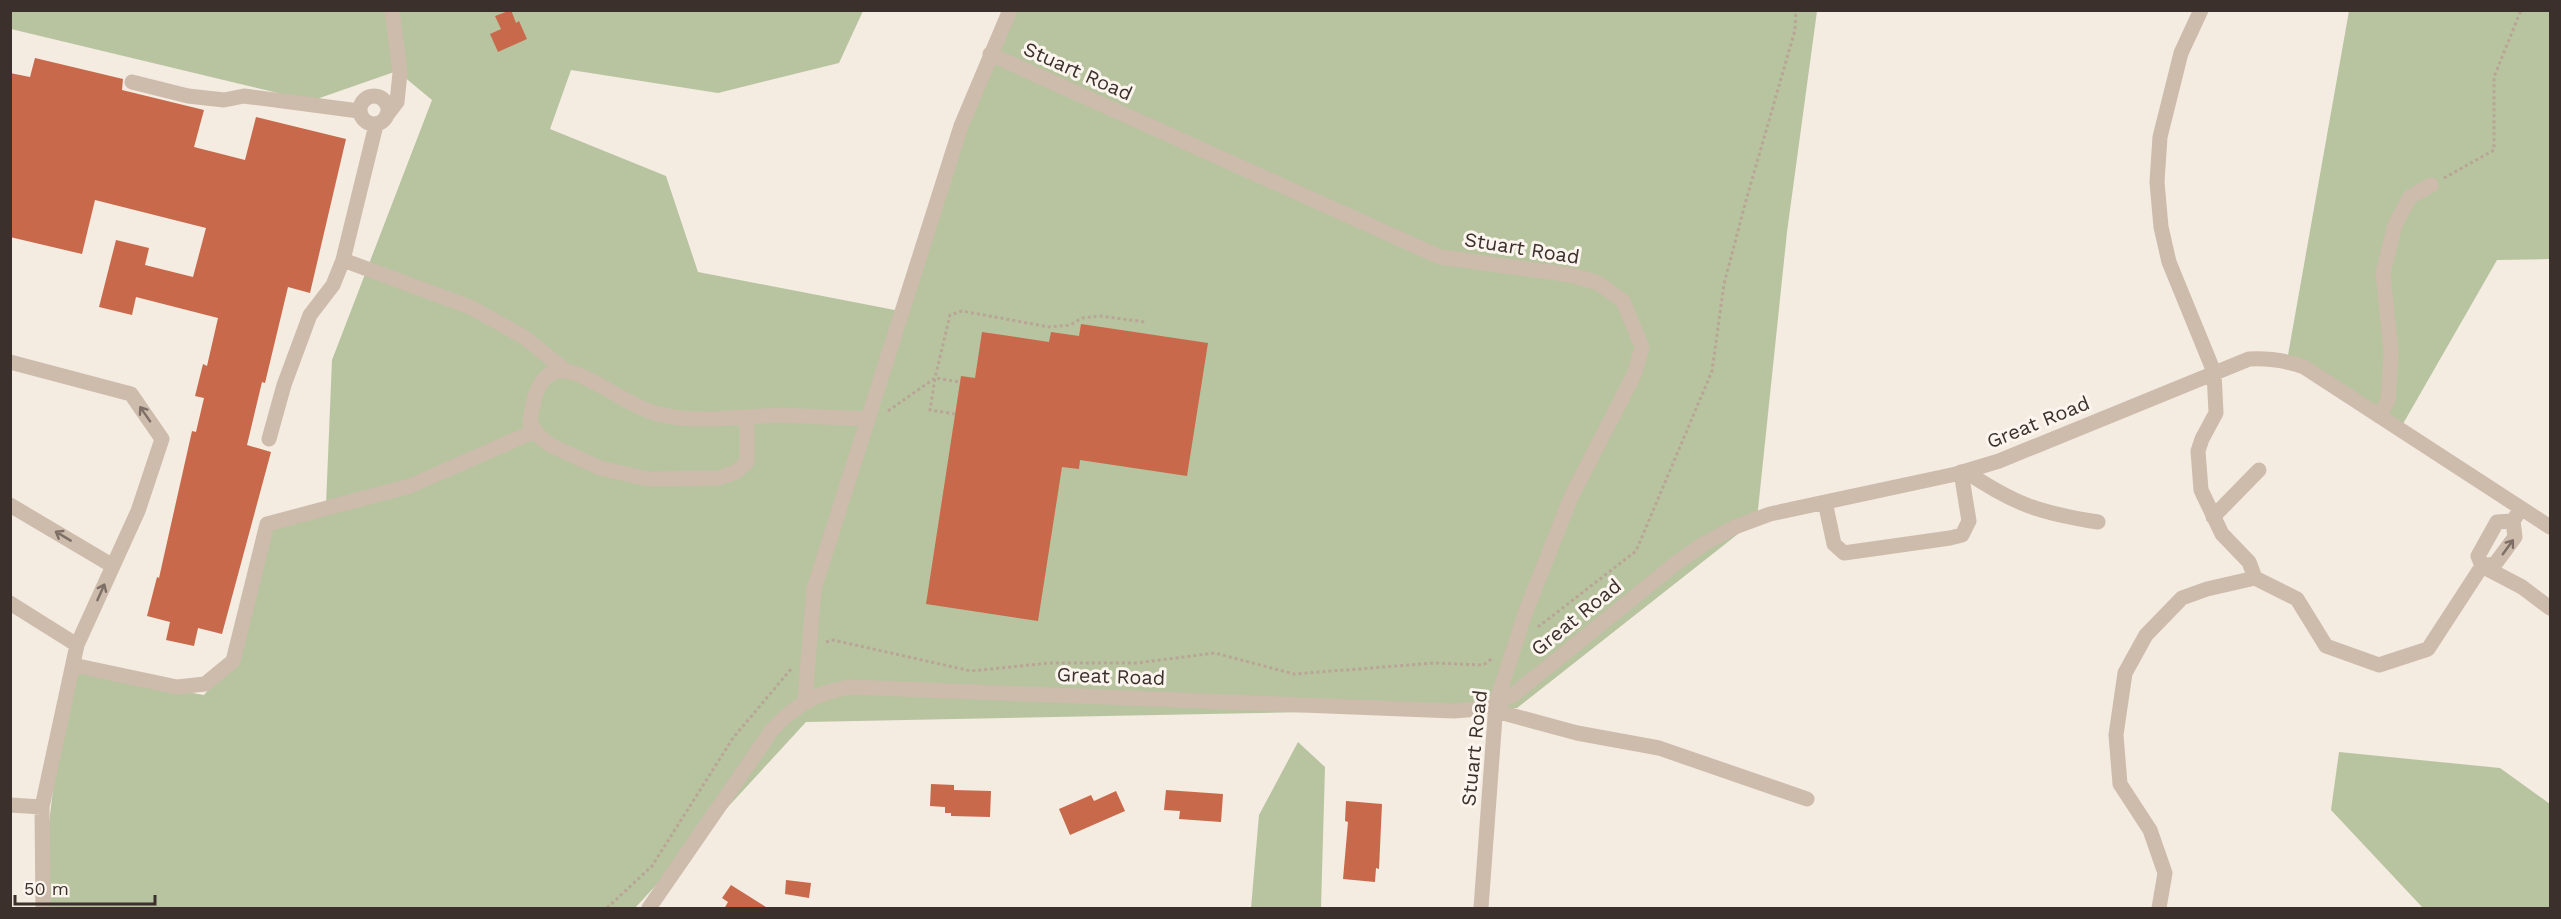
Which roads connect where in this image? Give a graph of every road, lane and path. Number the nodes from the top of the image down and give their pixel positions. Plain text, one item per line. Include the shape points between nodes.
1 (392, 10) edge
2 (1010, 10) edge
3 (1796, 10) edge
4 (2201, 10) edge
5 (2521, 10) edge
6 (990, 54) junction
7 (132, 82) dead end
8 (359, 111) junction
9 (382, 120) junction
10 (2431, 185) joint
11 (343, 260) junction
12 (1145, 322) dead end
13 (10, 362) edge
14 (565, 370) junction
15 (2214, 372) junction
16 (935, 378) junction
17 (960, 382) dead end
18 (955, 414) dead end
19 (2379, 416) junction
20 (747, 417) junction
21 (867, 419) junction
22 (535, 431) junction
23 (268, 439) dead end
24 (2259, 471) dead end
25 (1963, 472) junction
26 (1825, 502) junction
27 (10, 505) edge
28 (2521, 508) junction
29 (2213, 517) junction
30 (2513, 521) junction
31 (2098, 522) dead end
32 (2550, 527) edge
33 (113, 566) junction
34 (2482, 566) junction
35 (2255, 578) junction
36 (10, 603) edge
37 (2550, 608) edge
38 (1516, 642) junction
39 (77, 645) junction
40 (810, 645) junction
41 (73, 665) junction
42 (805, 700) junction
43 (1496, 707) junction
44 (1807, 799) dead end
45 (10, 805) edge
46 (42, 807) junction
47 (43, 909) edge
48 (607, 909) edge
49 (649, 909) edge
50 (1481, 909) edge
51 (2159, 909) edge

1 - 9 street via 400,73 397,102
2 - 6 street
3 - 38 path via 1795,30 1724,284 1712,371 1636,551
4 - 15 street via 2181,52 2168,101 2160,137 2157,182 2169,262
5 - 10 path via 2494,77 2494,150
6 - 21 street via 961,126
6 - 38 street, Stuart Road via 1440,257 1571,275 1598,283 1623,301 1642,347 1634,375 1571,497
7 - 8 street via 188,96 224,100 244,96
8 - 9 street via 367,123
8 - 9 street via 366,98 375,96 386,102
9 - 11 street
10 - 19 street via 2410,197 2395,225 2383,273 2391,352 2388,401
11 - 14 street via 470,307 524,336
11 - 23 street via 333,285 310,315
12 - 16 path via 1100,316 1049,327 962,311 950,315
33 -> 13 street via 138,511 162,439 131,394
14 - 20 street via 583,375 635,406 655,413 678,418
14 - 22 street via 549,373 539,385 530,424
15 - 19 street, Great Road via 2249,359 2286,360 2304,367
15 - 25 street, Great Road via 1999,462
15 - 29 street via 2216,413 2198,451 2201,490
16 - 17 path
16 - 18 path via 930,410
16 - 21 path via 883,415
19 - 28 street, Great Road
20 - 21 street
20 - 22 street via 747,462 736,472 719,478 648,479 600,468 550,445
21 - 40 street via 814,589
22 - 41 street via 410,486 267,524 233,661 205,684 177,687
24 - 29 street
25 - 26 street, Great Road
25 - 26 street via 1969,521 1962,535 1950,538 1844,553 1834,544
25 - 31 street via 2024,506
26 - 43 street, Great Road via 1770,514 1705,543
33 -> 27 street
28 - 30 street
28 - 32 street, Great Road
29 - 35 street via 2222,534 2249,562
34 -> 30 street via 2495,564 2515,537
30 - 34 street via 2498,522 2478,556
39 -> 33 street
34 - 35 street via 2428,649 2379,665 2326,646 2297,599
34 - 37 street via 2522,587
35 - 51 street via 2182,598 2146,635 2125,673 2116,735 2120,784 2150,830 2165,873
36 - 39 street
38 - 40 path via 1483,665 1434,663 1294,674 1215,653 1137,663 1049,663 971,671 833,640
38 - 43 street, Stuart Road
39 - 41 street
40 - 42 street
40 - 48 path via 733,738 652,866
41 - 46 street
42 - 43 street, Great Road via 849,687 1454,711
42 - 49 street, Great Road via 772,730
43 - 44 street via 1577,733 1659,748
43 - 50 street, Stuart Road
45 - 46 street
46 - 47 street

